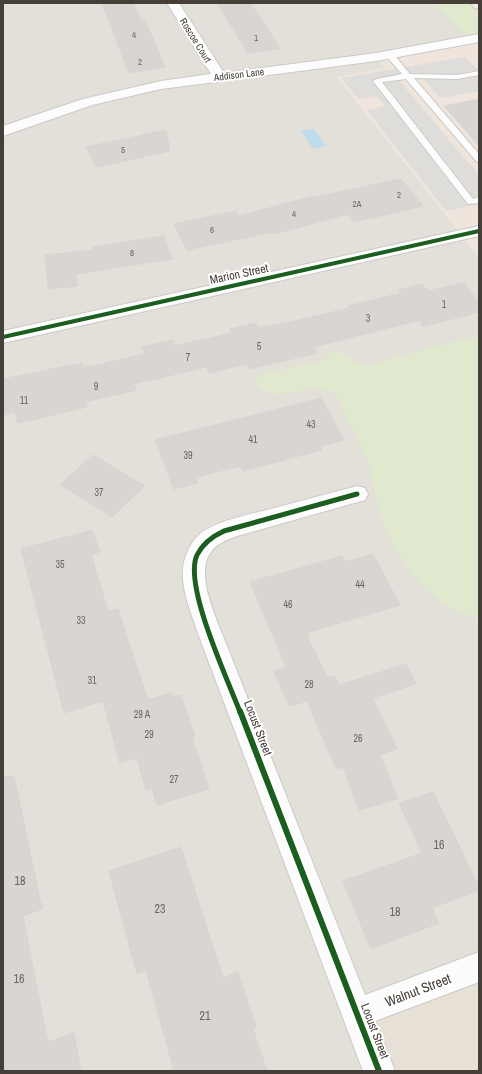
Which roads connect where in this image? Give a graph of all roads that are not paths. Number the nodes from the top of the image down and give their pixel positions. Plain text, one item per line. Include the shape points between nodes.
1 (173, 3) edge
2 (479, 38) edge
3 (388, 54) junction
4 (479, 73) edge
5 (219, 76) junction
6 (407, 76) junction
7 (3, 131) edge
8 (479, 159) edge
9 (479, 200) edge
10 (479, 231) edge
11 (3, 337) edge
12 (357, 494) dead end
13 (479, 967) edge
14 (357, 1013) junction
15 (379, 1071) edge

1 - 5 street, Roscoe Court
2 - 3 street, Addison Lane
3 - 5 street, Addison Lane
3 - 6 lane
4 - 6 lane via 457,77
5 - 7 street, Addison Lane via 121,93
6 - 8 lane
6 - 9 lane via 377,81 472,202
10 - 11 street, Marion Street
12 - 14 street, Locust Street via 216,535 198,550 193,573 212,636
13 - 14 street, Walnut Street
14 - 15 street, Locust Street

